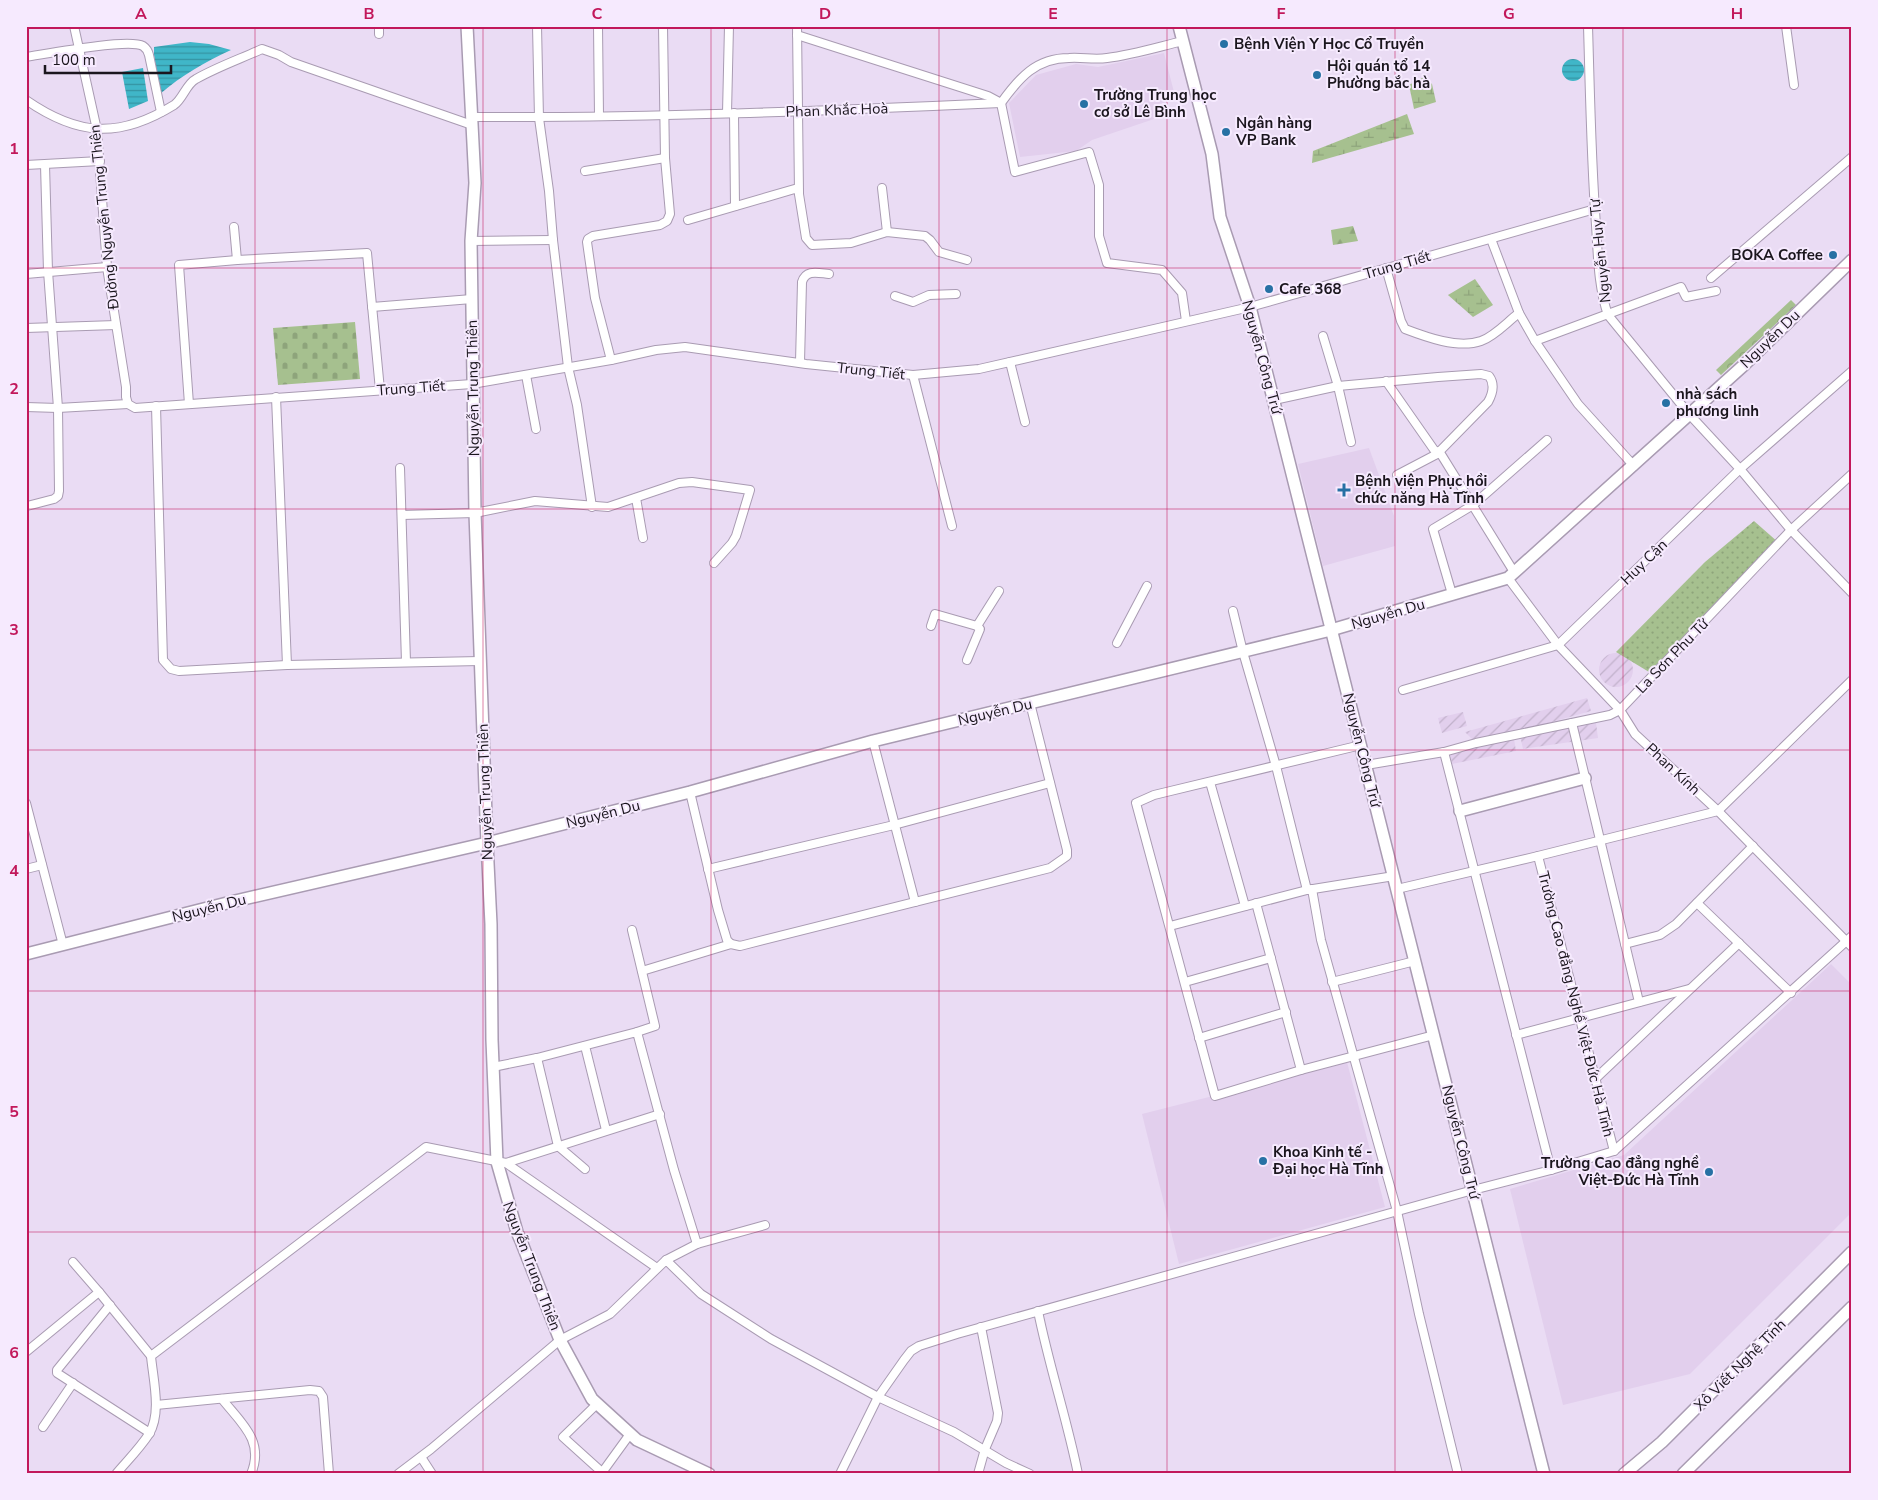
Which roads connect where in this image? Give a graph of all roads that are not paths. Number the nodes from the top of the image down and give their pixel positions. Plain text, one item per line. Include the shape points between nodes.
1 (74, 26) edge
2 (467, 26) edge
3 (537, 26) edge
4 (598, 26) edge
5 (664, 26) edge
6 (728, 26) edge
7 (797, 26) edge
8 (1179, 26) edge
9 (1588, 26) edge
10 (1786, 26) edge
11 (797, 35) junction
12 (1183, 41) junction
13 (79, 48) junction
14 (26, 58) edge
15 (1794, 84) dead end
16 (26, 100) edge
17 (1001, 102) junction
18 (161, 112) junction
19 (798, 112) junction
20 (731, 113) junction
21 (664, 115) junction
22 (599, 116) junction
23 (538, 118) junction
24 (471, 121) junction
25 (98, 130) junction
26 (1852, 156) edge
27 (665, 158) junction
28 (100, 161) junction
29 (45, 165) junction
30 (26, 166) edge
31 (585, 171) dead end
32 (798, 188) junction
33 (882, 188) dead end
34 (735, 206) junction
35 (1595, 209) junction
36 (799, 212) dead end
37 (688, 220) dead end
38 (234, 228) dead end
39 (887, 232) junction
40 (1491, 239) junction
41 (553, 240) junction
42 (471, 241) junction
43 (237, 260) junction
44 (967, 260) dead end
45 (1852, 260) edge
46 (107, 267) junction
47 (1386, 268) junction
48 (48, 271) junction
49 (26, 274) edge
50 (830, 274) dead end
51 (1712, 278) dead end
52 (1716, 291) dead end
53 (956, 294) dead end
54 (895, 296) dead end
55 (472, 299) junction
56 (372, 307) junction
57 (1250, 307) junction
58 (1519, 313) junction
59 (1608, 315) junction
60 (1186, 321) junction
61 (116, 325) junction
62 (51, 326) junction
63 (26, 328) edge
64 (1322, 336) dead end
65 (1535, 341) junction
66 (610, 360) junction
67 (800, 362) junction
68 (1010, 362) junction
69 (568, 367) junction
70 (1852, 371) edge
71 (526, 374) junction
72 (914, 375) junction
73 (1386, 381) junction
74 (472, 384) junction
75 (1338, 386) junction
76 (380, 390) junction
77 (276, 397) junction
78 (1274, 400) junction
79 (189, 404) junction
80 (130, 405) junction
81 (156, 406) junction
82 (26, 407) edge
83 (58, 408) junction
84 (1689, 414) junction
85 (1025, 422) dead end
86 (536, 429) dead end
87 (1547, 440) dead end
88 (1351, 442) dead end
89 (1438, 453) junction
90 (1634, 466) junction
91 (400, 468) dead end
92 (1740, 469) junction
93 (1852, 474) edge
94 (1397, 475) dead end
95 (636, 498) junction
96 (27, 506) edge
97 (1472, 506) junction
98 (592, 507) junction
99 (475, 513) junction
100 (402, 515) junction
101 (952, 526) dead end
102 (1791, 530) junction
103 (643, 538) dead end
104 (714, 563) dead end
105 (1511, 575) junction
106 (1147, 586) dead end
107 (999, 591) dead end
108 (1852, 593) edge
109 (1452, 594) junction
110 (1233, 611) dead end
111 (931, 626) dead end
112 (977, 626) junction
113 (1331, 630) junction
114 (1117, 643) dead end
115 (1558, 645) junction
116 (1243, 652) junction
117 (967, 660) dead end
118 (480, 661) junction
119 (406, 662) junction
120 (287, 666) junction
121 (1852, 680) edge
122 (1403, 690) dead end
123 (1030, 703) junction
124 (1620, 710) junction
125 (1572, 723) junction
126 (873, 741) junction
127 (1361, 745) junction
128 (1444, 752) junction
129 (1366, 765) junction
130 (1276, 766) junction
131 (1585, 778) junction
132 (1210, 782) junction
133 (1050, 783) junction
134 (690, 792) junction
135 (26, 803) edge
136 (1460, 811) junction
137 (1718, 811) junction
138 (894, 824) junction
139 (1600, 840) junction
140 (486, 843) junction
141 (1753, 846) junction
142 (1538, 856) junction
143 (42, 865) junction
144 (26, 869) edge
145 (708, 869) junction
146 (1474, 870) junction
147 (1394, 876) junction
148 (1397, 889) junction
149 (1310, 890) junction
150 (915, 902) junction
151 (1256, 903) junction
152 (1697, 903) junction
153 (1244, 906) junction
154 (1170, 926) junction
155 (632, 930) dead end
156 (1849, 938) edge
157 (1739, 943) junction
158 (731, 944) junction
159 (1625, 944) junction
160 (63, 945) junction
161 (1852, 947) edge
162 (26, 954) edge
163 (1271, 958) junction
164 (1415, 961) junction
165 (642, 971) junction
166 (1185, 982) junction
167 (1332, 982) junction
168 (1690, 989) junction
169 (1791, 993) junction
170 (1639, 1002) junction
171 (1286, 1012) junction
172 (1580, 1018) junction
173 (637, 1032) junction
174 (1434, 1035) junction
175 (1516, 1035) junction
176 (1200, 1038) junction
177 (585, 1046) junction
178 (1353, 1057) junction
179 (537, 1058) junction
180 (493, 1067) junction
181 (1302, 1070) junction
182 (1594, 1080) junction
183 (660, 1114) junction
184 (606, 1130) junction
185 (558, 1146) junction
186 (1614, 1151) junction
187 (502, 1162) junction
188 (585, 1169) dead end
189 (1551, 1170) junction
190 (1473, 1190) junction
191 (1397, 1211) junction
192 (765, 1225) dead end
193 (698, 1244) junction
194 (1852, 1252) edge
195 (666, 1260) junction
196 (73, 1262) dead end
197 (657, 1268) junction
198 (100, 1292) junction
199 (110, 1305) junction
200 (1852, 1307) edge
201 (1038, 1311) junction
202 (981, 1327) junction
203 (560, 1340) junction
204 (26, 1352) edge
205 (151, 1356) junction
206 (73, 1383) junction
207 (878, 1397) junction
208 (222, 1399) junction
209 (597, 1404) junction
210 (156, 1405) junction
211 (43, 1427) dead end
212 (150, 1433) junction
213 (630, 1434) junction
214 (985, 1449) junction
215 (421, 1457) junction
216 (602, 1473) edge
217 (116, 1474) edge
218 (251, 1474) edge
219 (329, 1474) edge
220 (398, 1474) edge
221 (432, 1474) edge
222 (709, 1474) edge
223 (840, 1474) edge
224 (978, 1474) edge
225 (1030, 1474) edge
226 (1078, 1474) edge
227 (1458, 1474) edge
228 (1544, 1474) edge
229 (1624, 1474) edge
230 (1683, 1474) edge

1 - 13 street, Đường Nguyễn Trung Thiên
2 - 24 main road, Nguyễn Trung Thiên
3 - 23 street
4 - 22 street
5 - 21 street
6 - 20 street
7 - 11 street
8 - 12 main road, Nguyễn Công Trứ
9 - 35 street, Nguyễn Huy Tự
10 - 15 street
11 - 17 street
11 - 19 street
12 - 17 street via 1108,58 1042,62 1031,69
12 - 57 main road, Nguyễn Công Trứ via 1212,154 1220,217
13 - 14 street
13 - 18 street via 119,44 144,46 149,55
13 - 25 street, Đường Nguyễn Trung Thiên
16 - 25 street via 53,118
17 - 19 street, Phan Khắc Hoà
17 - 60 street via 1015,172 1089,152 1099,185 1099,236 1107,263 1162,270 1182,293
18 - 24 street, Phan Khắc Hoà via 176,104 194,80 262,49 291,62
18 - 25 street, Phan Khắc Hoà via 145,121
19 - 20 street, Phan Khắc Hoà
19 - 32 street
20 - 21 street, Phan Khắc Hoà
20 - 34 street
21 - 22 street, Phan Khắc Hoà
21 - 27 street
22 - 23 street, Phan Khắc Hoà
23 - 24 street, Phan Khắc Hoà
23 - 41 street
24 - 42 main road, Nguyễn Trung Thiên via 474,183
25 - 28 street, Đường Nguyễn Trung Thiên
26 - 51 street
27 - 31 street
27 - 66 street via 670,209 666,221 652,227 593,236 587,240 595,298
28 - 29 street
28 - 46 street, Đường Nguyễn Trung Thiên
29 - 30 street
29 - 48 street
32 - 34 street
32 - 36 street
32 - 39 street via 806,238 812,245 850,243
33 - 39 street
34 - 37 street
35 - 40 street, Trung Tiết
35 - 59 street, Nguyễn Huy Tự via 1600,285
38 - 43 street
39 - 44 street via 925,236 939,252
40 - 47 street, Trung Tiết
40 - 58 street
41 - 42 street
41 - 69 street
42 - 55 main road, Nguyễn Trung Thiên
43 - 56 street via 367,253
43 - 79 street via 180,265
45 - 84 main road, Nguyễn Du
46 - 48 street
46 - 61 street, Đường Nguyễn Trung Thiên
47 - 57 street, Trung Tiết
47 - 58 street via 1405,329 1458,343 1475,342 1491,336
48 - 49 street
48 - 62 street
50 - 67 street via 808,273 804,276
52 - 59 street via 1686,297 1681,287
53 - 54 street via 928,295 913,302
55 - 56 street
55 - 74 main road, Nguyễn Trung Thiên
56 - 76 street
57 - 60 street, Trung Tiết
57 - 78 main road, Nguyễn Công Trứ
58 - 65 street
59 - 65 street
59 - 84 street, Nguyễn Huy Tự
60 - 68 street, Trung Tiết
61 - 62 street
61 - 80 street, Đường Nguyễn Trung Thiên
62 - 63 street
62 - 83 street
64 - 75 street
65 - 90 street via 1578,404
66 - 67 street, Trung Tiết via 684,347
66 - 69 street, Trung Tiết
67 - 72 street, Trung Tiết
68 - 72 street, Trung Tiết
68 - 85 street
69 - 71 street, Trung Tiết
69 - 98 street
70 - 92 street, Huy Cận
71 - 74 street, Trung Tiết
71 - 86 street
72 - 101 street
73 - 75 street
73 - 89 street, Phan Kính
73 - 89 street via 1481,374 1491,378 1493,392 1488,402
74 - 76 street, Trung Tiết
74 - 99 main road, Nguyễn Trung Thiên
75 - 78 street
75 - 88 street
76 - 77 street, Trung Tiết
77 - 79 street, Trung Tiết
77 - 120 street
78 - 113 main road, Nguyễn Công Trứ
79 - 81 street, Trung Tiết
80 - 81 street, Trung Tiết
80 - 83 street, Trung Tiết
81 - 120 street via 164,662 179,671
82 - 83 street, Trung Tiết
83 - 96 street via 58,496
84 - 90 main road, Nguyễn Du
84 - 92 street, Nguyễn Huy Tự
87 - 97 street
89 - 94 street
89 - 97 street, Phan Kính
90 - 105 main road, Nguyễn Du
91 - 100 street
92 - 102 street, Nguyễn Huy Tự
92 - 115 street, Huy Cận
93 - 102 street, La Sơn Phu Tử
95 - 98 street via 608,507
95 - 103 street
95 - 104 street via 679,483 692,482 750,490 736,536
97 - 105 street, Phan Kính
97 - 109 street via 1433,529
98 - 99 street via 535,502
99 - 100 street
99 - 118 main road, Nguyễn Trung Thiên
100 - 119 street
102 - 108 street, Nguyễn Huy Tự
102 - 124 street, La Sơn Phu Tử
105 - 109 main road, Nguyễn Du
105 - 115 street, Phan Kính
106 - 114 street
107 - 112 street
109 - 113 main road, Nguyễn Du
110 - 116 street
111 - 112 street via 936,614
112 - 117 street via 980,629
113 - 116 main road, Nguyễn Du
113 - 127 main road, Nguyễn Công Trứ
115 - 122 street, Huy Cận
115 - 124 street, Phan Kính
116 - 123 main road, Nguyễn Du
116 - 130 street
118 - 119 street
118 - 140 main road, Nguyễn Trung Thiên
119 - 120 street
121 - 137 street
123 - 126 main road, Nguyễn Du
123 - 133 street
124 - 125 street, La Sơn Phu Tử
124 - 137 street, Phan Kính via 1635,734
125 - 128 street, La Sơn Phu Tử
125 - 131 street
126 - 134 main road, Nguyễn Du
126 - 138 street
127 - 129 main road, Nguyễn Công Trứ
127 - 130 street
128 - 129 street, La Sơn Phu Tử
128 - 136 street
129 - 147 main road, Nguyễn Công Trứ
130 - 132 street
130 - 149 street
131 - 136 main road
131 - 139 street
132 - 153 street
132 - 154 street via 1154,795 1136,803
133 - 138 street
133 - 150 street via 1067,856 1046,870
134 - 140 main road, Nguyễn Du
134 - 145 street
135 - 143 street
136 - 146 street
137 - 139 street
137 - 141 street, Phan Kính
138 - 145 street
138 - 150 street
139 - 142 street
139 - 159 street
140 - 160 main road, Nguyễn Du
140 - 180 main road, Nguyễn Trung Thiên via 492,924
141 - 152 street
141 - 156 street, Phan Kính
142 - 146 street
142 - 172 street, Trường Cao đẳng Nghề Việt Đức Hà Tĩnh
143 - 144 street
143 - 160 street
145 - 158 street via 727,940
146 - 148 street
146 - 175 street
147 - 148 main road, Nguyễn Công Trứ
147 - 149 street
148 - 164 main road, Nguyễn Công Trứ
149 - 151 street
149 - 167 street
150 - 158 street via 740,946
151 - 153 street
151 - 163 street
152 - 157 street
152 - 159 street via 1660,935
153 - 154 street
154 - 166 street
155 - 165 street
156 - 161 street, Phan Kính
156 - 169 street
157 - 168 street
157 - 169 street
158 - 165 street
159 - 170 street
160 - 162 main road, Nguyễn Du
163 - 166 street
163 - 171 street
164 - 167 street
164 - 174 main road, Nguyễn Công Trứ
165 - 173 street via 655,1026
166 - 176 street
167 - 178 street
168 - 170 street
168 - 182 street
169 - 186 street
170 - 172 street
171 - 176 street
171 - 181 street
172 - 175 street
172 - 182 street, Trường Cao đẳng Nghề Việt Đức Hà Tĩnh
173 - 177 street
173 - 183 street
174 - 178 street
174 - 190 main road, Nguyễn Công Trứ
175 - 189 street
176 - 181 street via 1215,1096
177 - 179 street
177 - 184 street
178 - 181 street
178 - 191 street
179 - 180 street
179 - 185 street
180 - 187 main road, Nguyễn Trung Thiên
182 - 186 street, Trường Cao đẳng Nghề Việt Đức Hà Tĩnh
183 - 184 street
183 - 193 street
184 - 185 street
185 - 187 street
185 - 188 street
186 - 189 street
187 - 197 street
187 - 203 main road, Nguyễn Trung Thiên via 512,1220
187 - 205 street via 426,1147
189 - 190 street
190 - 191 street
190 - 228 main road, Nguyễn Công Trứ
191 - 201 street
191 - 227 street
192 - 193 street
193 - 195 street
194 - 229 main road, Xô Viết Nghệ Tĩnh via 1662,1442
195 - 197 street
195 - 207 street via 701,1294 771,1339
196 - 198 street
197 - 203 street via 610,1314
198 - 199 street
198 - 204 street
199 - 205 street
199 - 206 street via 57,1370
200 - 230 main road
201 - 202 street
201 - 226 street
202 - 207 street via 911,1351
202 - 214 street via 998,1413
203 - 209 main road, Nguyễn Trung Thiên
203 - 215 street
205 - 210 street
206 - 211 street
206 - 212 street
207 - 214 street
207 - 223 street
208 - 210 street
208 - 218 street via 254,1441 256,1455
208 - 219 street via 319,1391 323,1397
209 - 213 main road, Nguyễn Trung Thiên
209 - 216 street via 563,1437
210 - 212 street
212 - 217 street
213 - 216 street
213 - 222 main road, Nguyễn Trung Thiên
214 - 224 street
214 - 225 street
215 - 220 street
215 - 221 street

